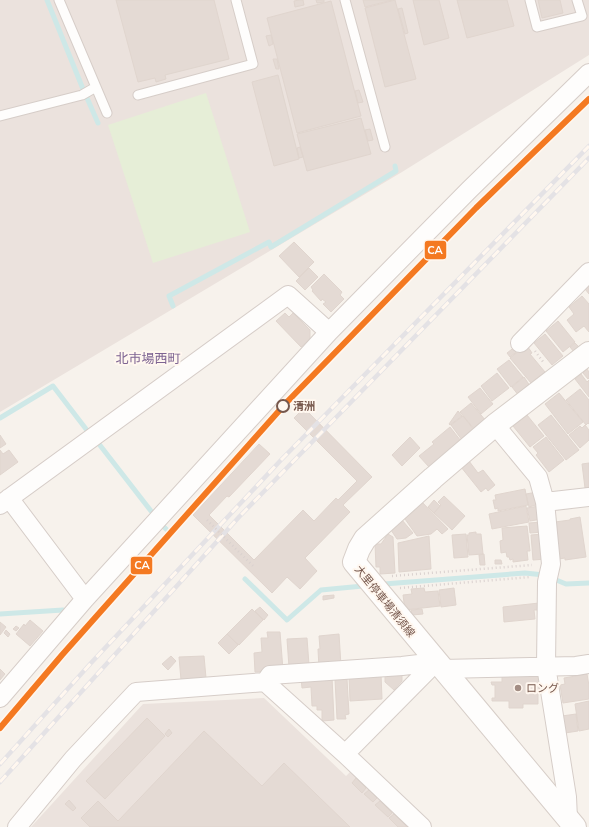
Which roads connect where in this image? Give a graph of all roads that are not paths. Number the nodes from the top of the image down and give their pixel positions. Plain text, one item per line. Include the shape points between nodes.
1 (59, 0) edge
2 (236, 0) edge
3 (345, 0) edge
4 (530, 0) edge
5 (578, 0) edge
6 (589, 73) edge
7 (96, 87) junction
8 (138, 95) dead end
9 (107, 113) dead end
10 (0, 116) edge
11 (385, 147) dead end
12 (589, 272) edge
13 (329, 332) junction
14 (522, 341) road end
15 (589, 353) edge
16 (495, 424) junction
17 (589, 497) edge
18 (4, 502) edge
19 (545, 502) junction
20 (85, 599) junction
21 (589, 664) edge
22 (439, 666) junction
23 (546, 666) junction
24 (265, 682) junction
25 (0, 698) edge
26 (345, 754) junction
27 (571, 823) edge
28 (17, 827) edge
29 (422, 827) edge

1 - 7 lane
2 - 8 lane via 253,64
3 - 11 lane
4 - 5 lane via 537,27 582,16
6 - 13 street
7 - 9 lane
7 - 10 lane via 82,95
12 - 14 street
13 - 18 street via 288,295
13 - 20 street
15 - 16 main road, 大里停車場清須線
16 - 19 street via 538,477
16 - 22 main road, 大里停車場清須線 via 366,540 354,562
17 - 19 street
18 - 20 street
19 - 23 street via 549,574
20 - 25 street
21 - 23 street
22 - 23 street
22 - 24 street via 270,675
22 - 26 street
22 - 27 main road, 大里停車場清須線
23 - 27 street
24 - 26 street
24 - 28 street via 136,692 73,759
26 - 29 street

